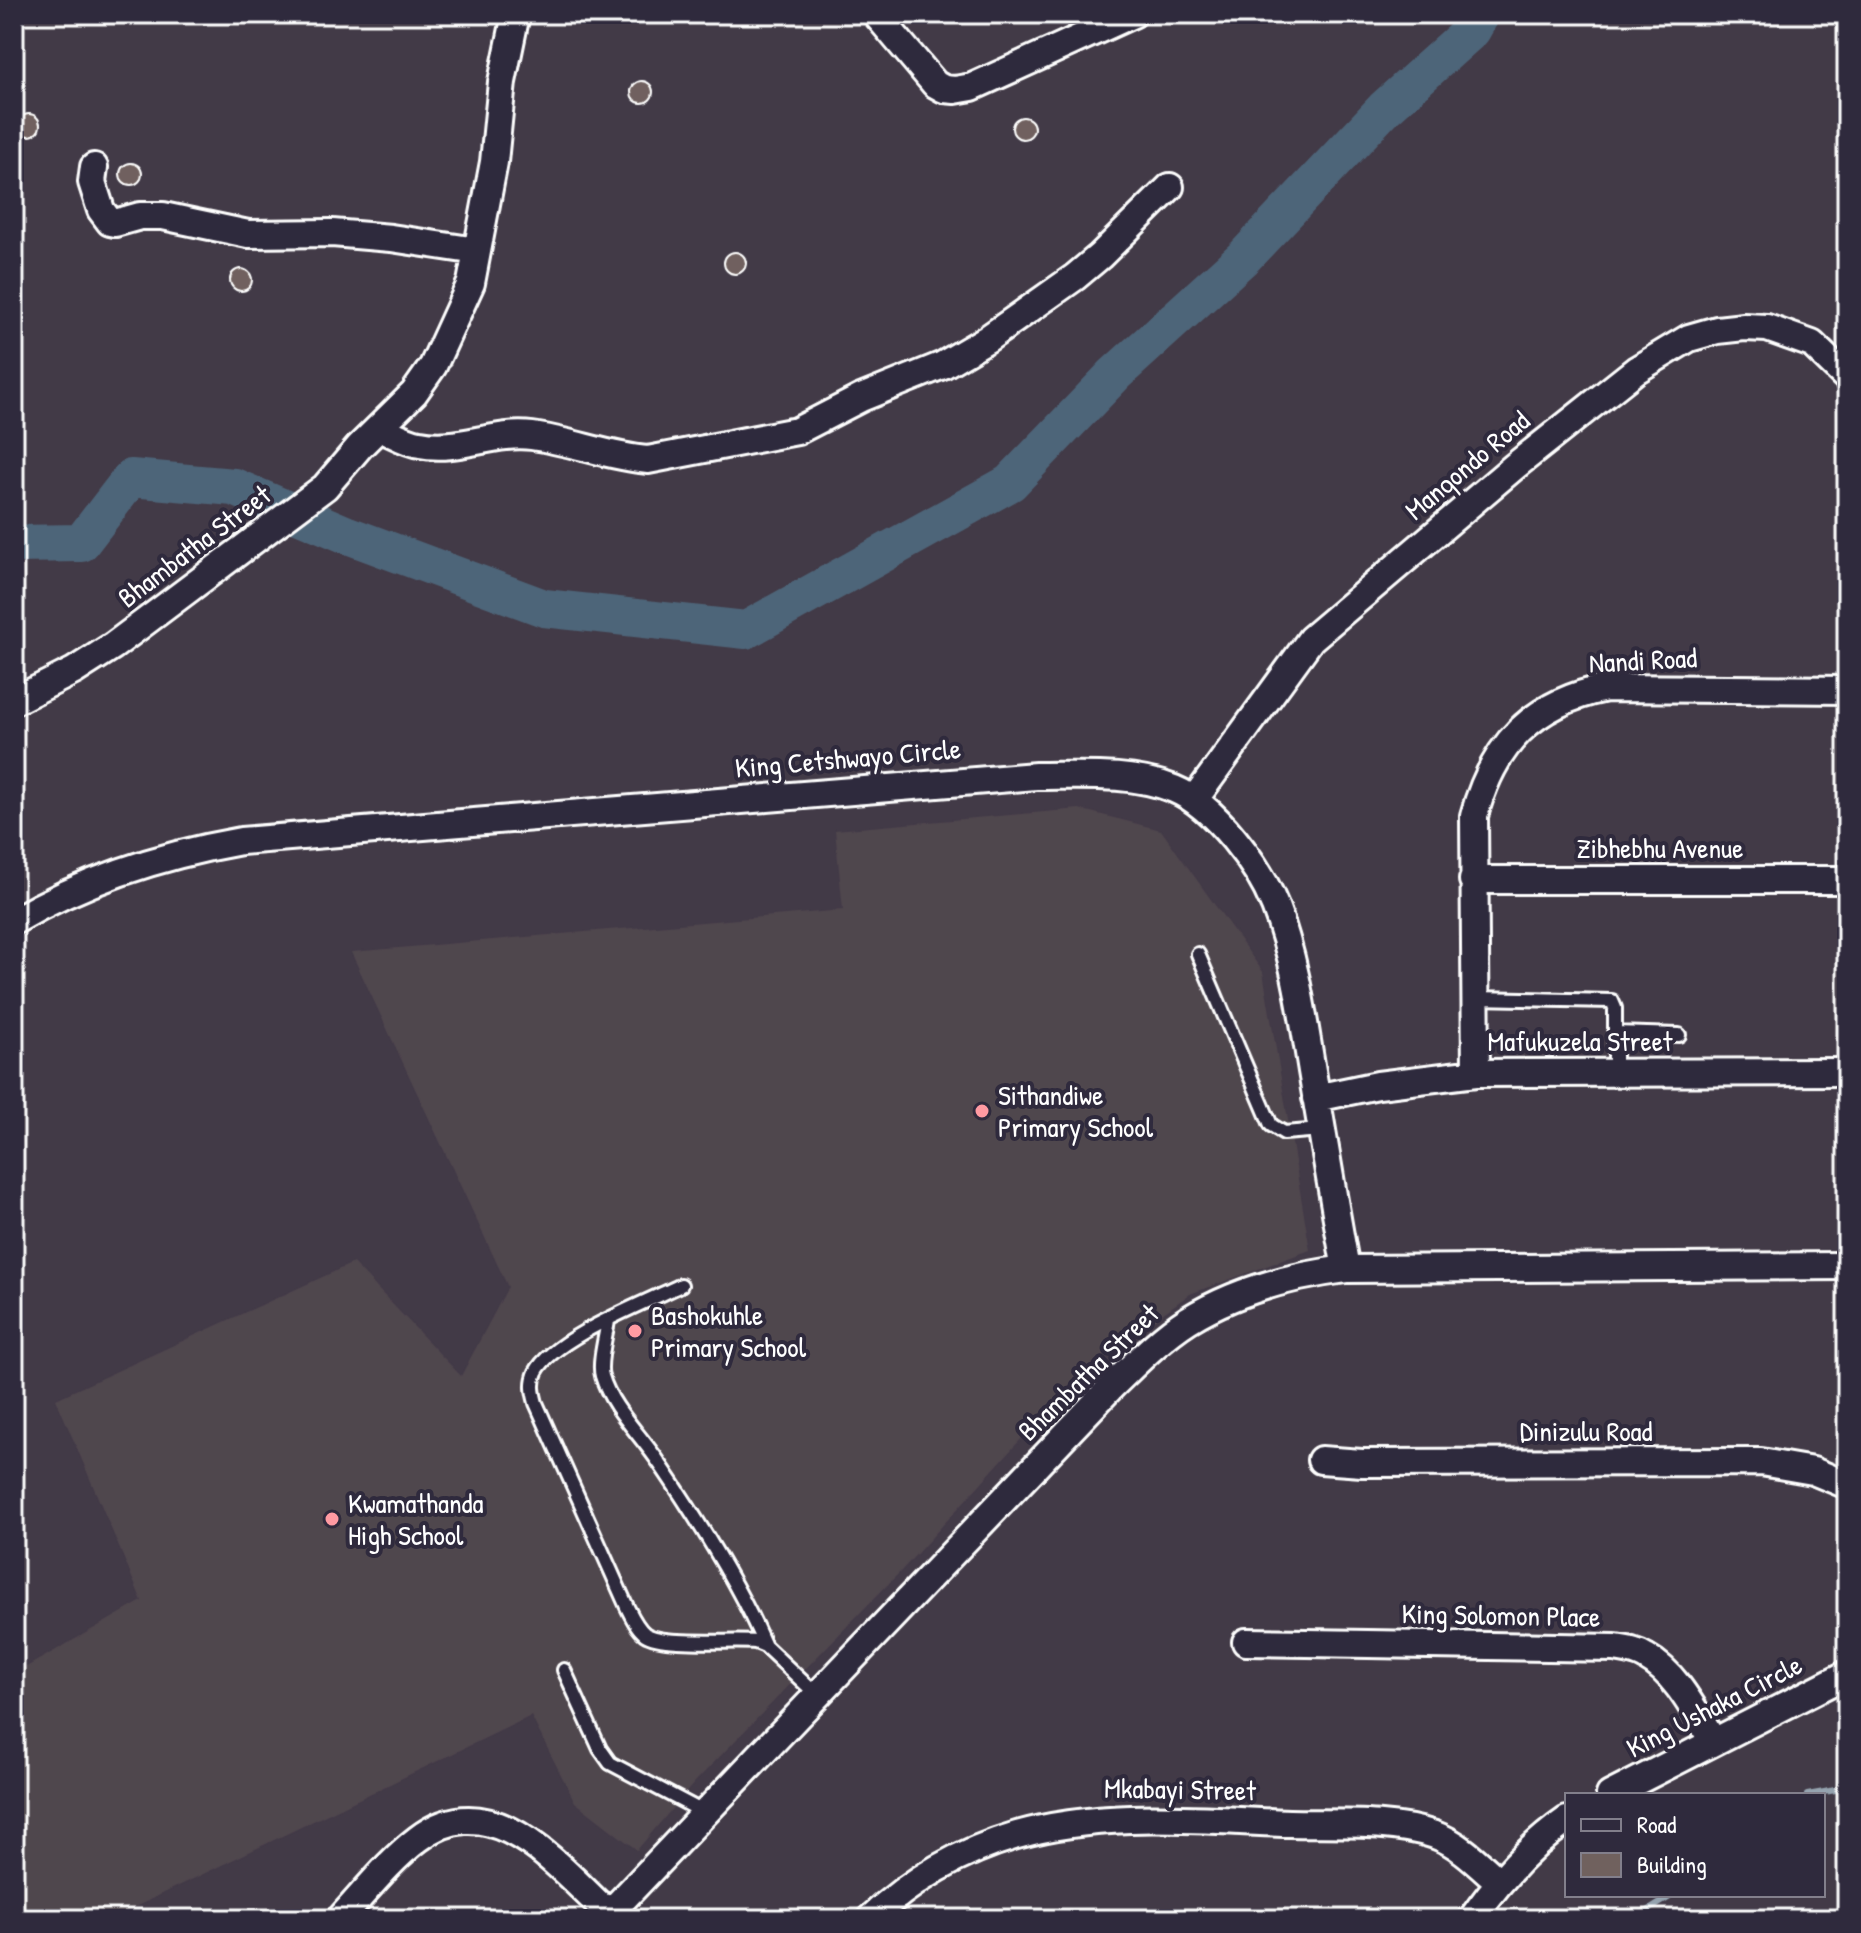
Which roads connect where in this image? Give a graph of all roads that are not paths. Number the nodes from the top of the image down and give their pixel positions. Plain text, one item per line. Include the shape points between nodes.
1 (516, 14) edge
2 (876, 14) edge
3 (1133, 14) edge
4 (94, 167) dead end
5 (1170, 187) dead end
6 (477, 251) junction
7 (1847, 378) edge
8 (386, 421) junction
9 (1847, 690) edge
10 (14, 701) edge
11 (1194, 800) junction
12 (1473, 880) junction
13 (1847, 880) edge
14 (14, 921) edge
15 (1198, 954) dead end
16 (1475, 998) junction
17 (1615, 1033) junction
18 (1679, 1035) dead end
19 (1847, 1072) edge
20 (1476, 1073) junction
21 (1615, 1073) junction
22 (1316, 1098) junction
23 (1321, 1130) junction
24 (1847, 1266) edge
25 (1346, 1269) junction
26 (681, 1285) dead end
27 (608, 1321) junction
28 (1321, 1460) dead end
29 (1847, 1485) edge
30 (1246, 1642) dead end
31 (765, 1646) junction
32 (564, 1670) dead end
33 (1847, 1674) edge
34 (817, 1695) junction
35 (1713, 1741) junction
36 (1614, 1793) edge
37 (705, 1813) junction
38 (1565, 1821) edge
39 (1498, 1881) junction
40 (606, 1917) edge
41 (340, 1919) edge
42 (870, 1919) edge
43 (1472, 1919) edge

1 - 6 street, Bhambatha Street
2 - 3 street via 935,84 955,90 993,80
4 - 6 street via 92,182 110,222 163,216 248,234 332,233
5 - 8 street via 1100,256 987,339 943,365 797,431 648,460 533,436 422,445
6 - 8 street, Bhambatha Street via 471,283 433,366
7 - 11 street, Manqondo Road via 1812,344 1767,328 1744,327 1689,338 1636,370 1311,639
8 - 10 street, Bhambatha Street via 325,487 261,536 113,646
9 - 12 street, Nandi Road via 1606,688 1549,708 1507,744 1482,786 1474,816
11 - 14 street, King Cetshwayo Circle via 1151,782 1036,776 241,841 120,872
11 - 22 street, King Cetshwayo Circle via 1242,850 1273,903 1284,931
12 - 13 street, Zibhebhu Avenue
12 - 16 street, Nandi Road
15 - 23 lane via 1271,1125 1284,1133
16 - 17 lane via 1607,1000 1614,1003
16 - 20 street, Nandi Road
17 - 18 lane
17 - 21 lane
19 - 21 street, Mafukuzela Street
20 - 21 street, Mafukuzela Street
20 - 22 street, Mafukuzela Street
22 - 23 street, King Cetshwayo Circle
23 - 25 street, King Cetshwayo Circle
24 - 25 street, Bhambatha Street
25 - 34 street, Bhambatha Street via 1291,1278 1241,1295 1187,1321 1149,1350
26 - 27 lane
27 - 31 lane via 602,1376 712,1548
27 - 31 lane via 548,1356 537,1369 533,1391 627,1607 645,1634 657,1639
28 - 29 street, Dinizulu Road via 1761,1462 1813,1471
30 - 35 street, King Solomon Place via 1636,1652 1661,1667
31 - 34 lane
32 - 37 lane via 610,1763
33 - 35 street, King Ushaka Circle
34 - 37 street, Bhambatha Street
35 - 36 street, King Ushaka Circle
37 - 40 street, Bhambatha Street
38 - 39 street
39 - 42 street, Mkabayi Street via 1455,1845 1400,1827 1086,1820 977,1848 923,1877
39 - 43 street
40 - 41 street via 515,1831 471,1820 439,1826 419,1838

